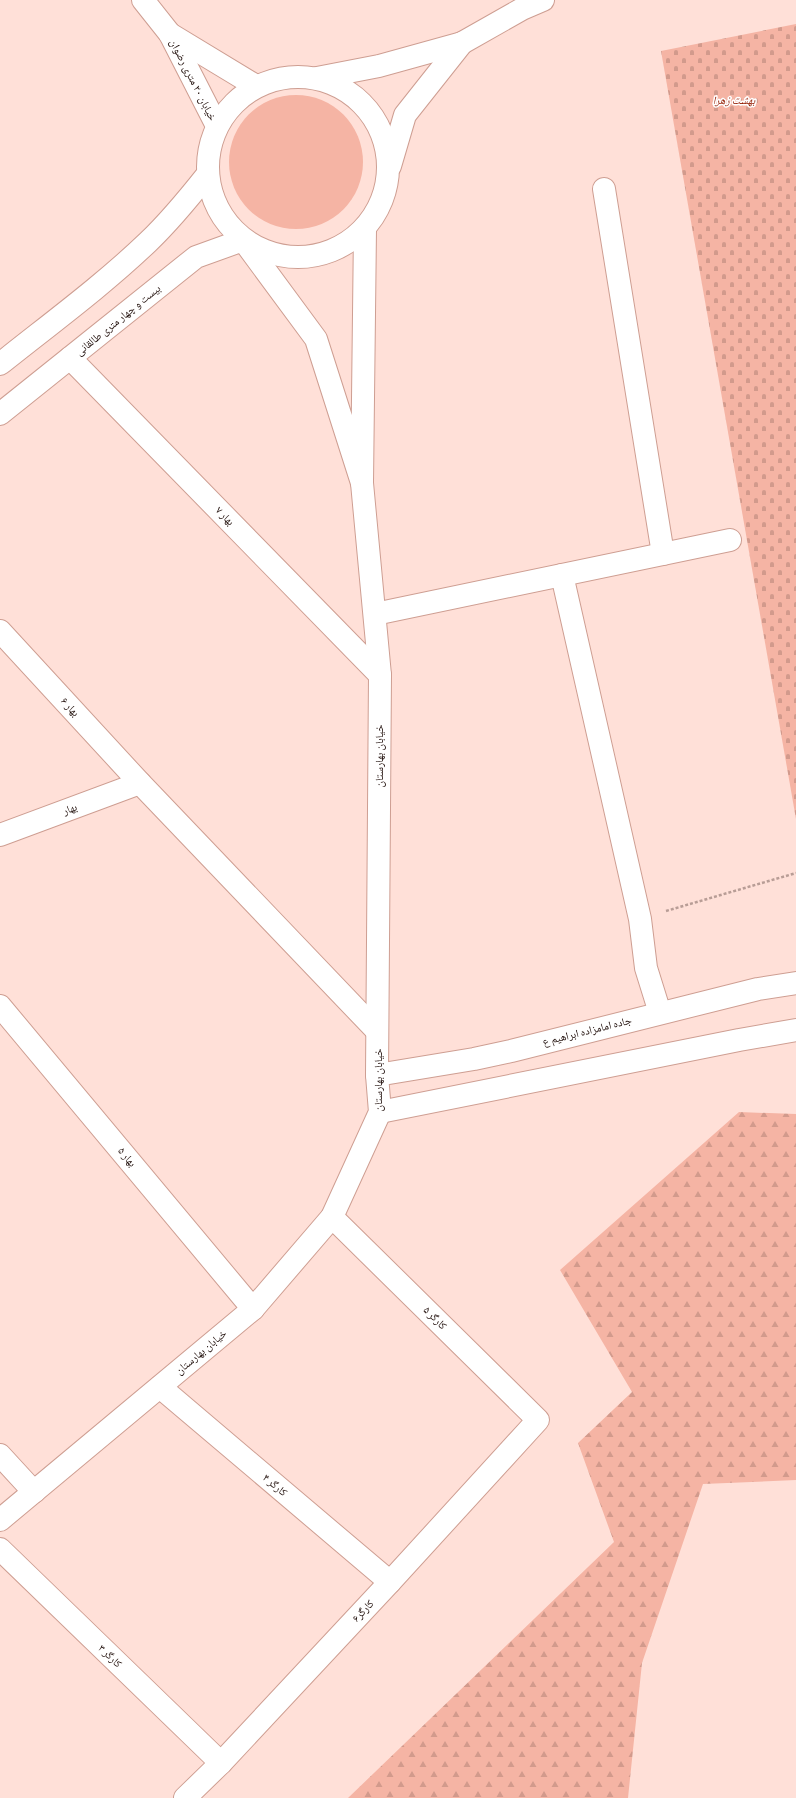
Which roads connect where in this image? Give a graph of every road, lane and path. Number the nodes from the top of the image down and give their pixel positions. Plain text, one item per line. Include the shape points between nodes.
1 (143, 0) edge
2 (543, 0) edge
3 (518, 4) edge
4 (170, 34) junction
5 (462, 43) junction
6 (317, 78) junction
7 (256, 86) junction
8 (217, 126) junction
9 (388, 173) junction
10 (207, 176) junction
11 (604, 189) dead end
12 (365, 229) junction
13 (243, 240) junction
14 (70, 358) junction
15 (0, 364) edge
16 (0, 414) edge
17 (362, 483) junction
18 (730, 540) dead end
19 (663, 554) junction
20 (562, 575) junction
21 (374, 614) junction
22 (0, 631) edge
23 (380, 675) junction
24 (140, 783) junction
25 (0, 835) edge
26 (796, 873) edge
27 (640, 919) junction
28 (796, 983) edge
29 (0, 1006) edge
30 (660, 1013) junction
31 (378, 1030) junction
32 (796, 1030) edge
33 (377, 1075) junction
34 (380, 1112) junction
35 (332, 1217) junction
36 (253, 1309) junction
37 (160, 1387) junction
38 (538, 1420) joint
39 (0, 1455) edge
40 (34, 1492) junction
41 (0, 1520) edge
42 (0, 1549) edge
43 (390, 1582) junction
44 (221, 1763) junction
45 (185, 1798) edge

1 - 4 street, خیابان ۲۰ متری رضوان
2 - 3 street
3 - 5 street
4 - 7 street, خیابان ۲۰ متری رضوان
4 - 8 street, خیابان ۲۰ متری رضوان
5 - 6 street via 379,66
5 - 9 street via 405,115
6 - 7 street via 290,76
6 - 9 street via 342,87 362,103 377,123 386,148
7 - 8 street via 231,105
8 - 10 street via 208,150
9 - 12 street via 382,203
10 - 13 street via 213,200 226,223
10 - 15 street via 148,242 86,296
11 - 19 street
12 - 13 street via 340,248 316,257 290,258 265,253
12 - 17 street
13 - 14 street, بیست و چهار متری طالقانی via 196,257
13 - 17 street via 316,339
14 - 16 street, بیست و چهار متری طالقانی
14 - 23 street, بهار ۷
17 - 21 street, خیابان بهارستان
18 - 19 street
19 - 20 street
20 - 21 street
20 - 27 street
21 - 23 street, خیابان بهارستان
22 - 24 street, بهار ۶
23 - 31 street, خیابان بهارستان
24 - 25 street, بهار
24 - 31 street, بهار ۶
26 - 27 path
27 - 30 street via 646,968
28 - 30 street, جاده امامزاده ابراهیم ع via 758,989
29 - 36 street, بهار ۵
30 - 33 street, جاده امامزاده ابراهیم ع via 511,1051
31 - 33 street, خیابان بهارستان
32 - 34 street
33 - 34 street, خیابان بهارستان
34 - 35 street, خیابان بهارستان
35 - 36 street, خیابان بهارستان
35 - 38 street, کارگر ۵
36 - 37 street, خیابان بهارستان
37 - 40 street, خیابان بهارستان
37 - 43 street, کارگر ۴
38 - 43 street, کارگر۶
39 - 40 street
40 - 41 street, خیابان بهارستان
42 - 44 street, کارگر ۳
43 - 44 street, کارگر۶
44 - 45 street, کارگر۶

